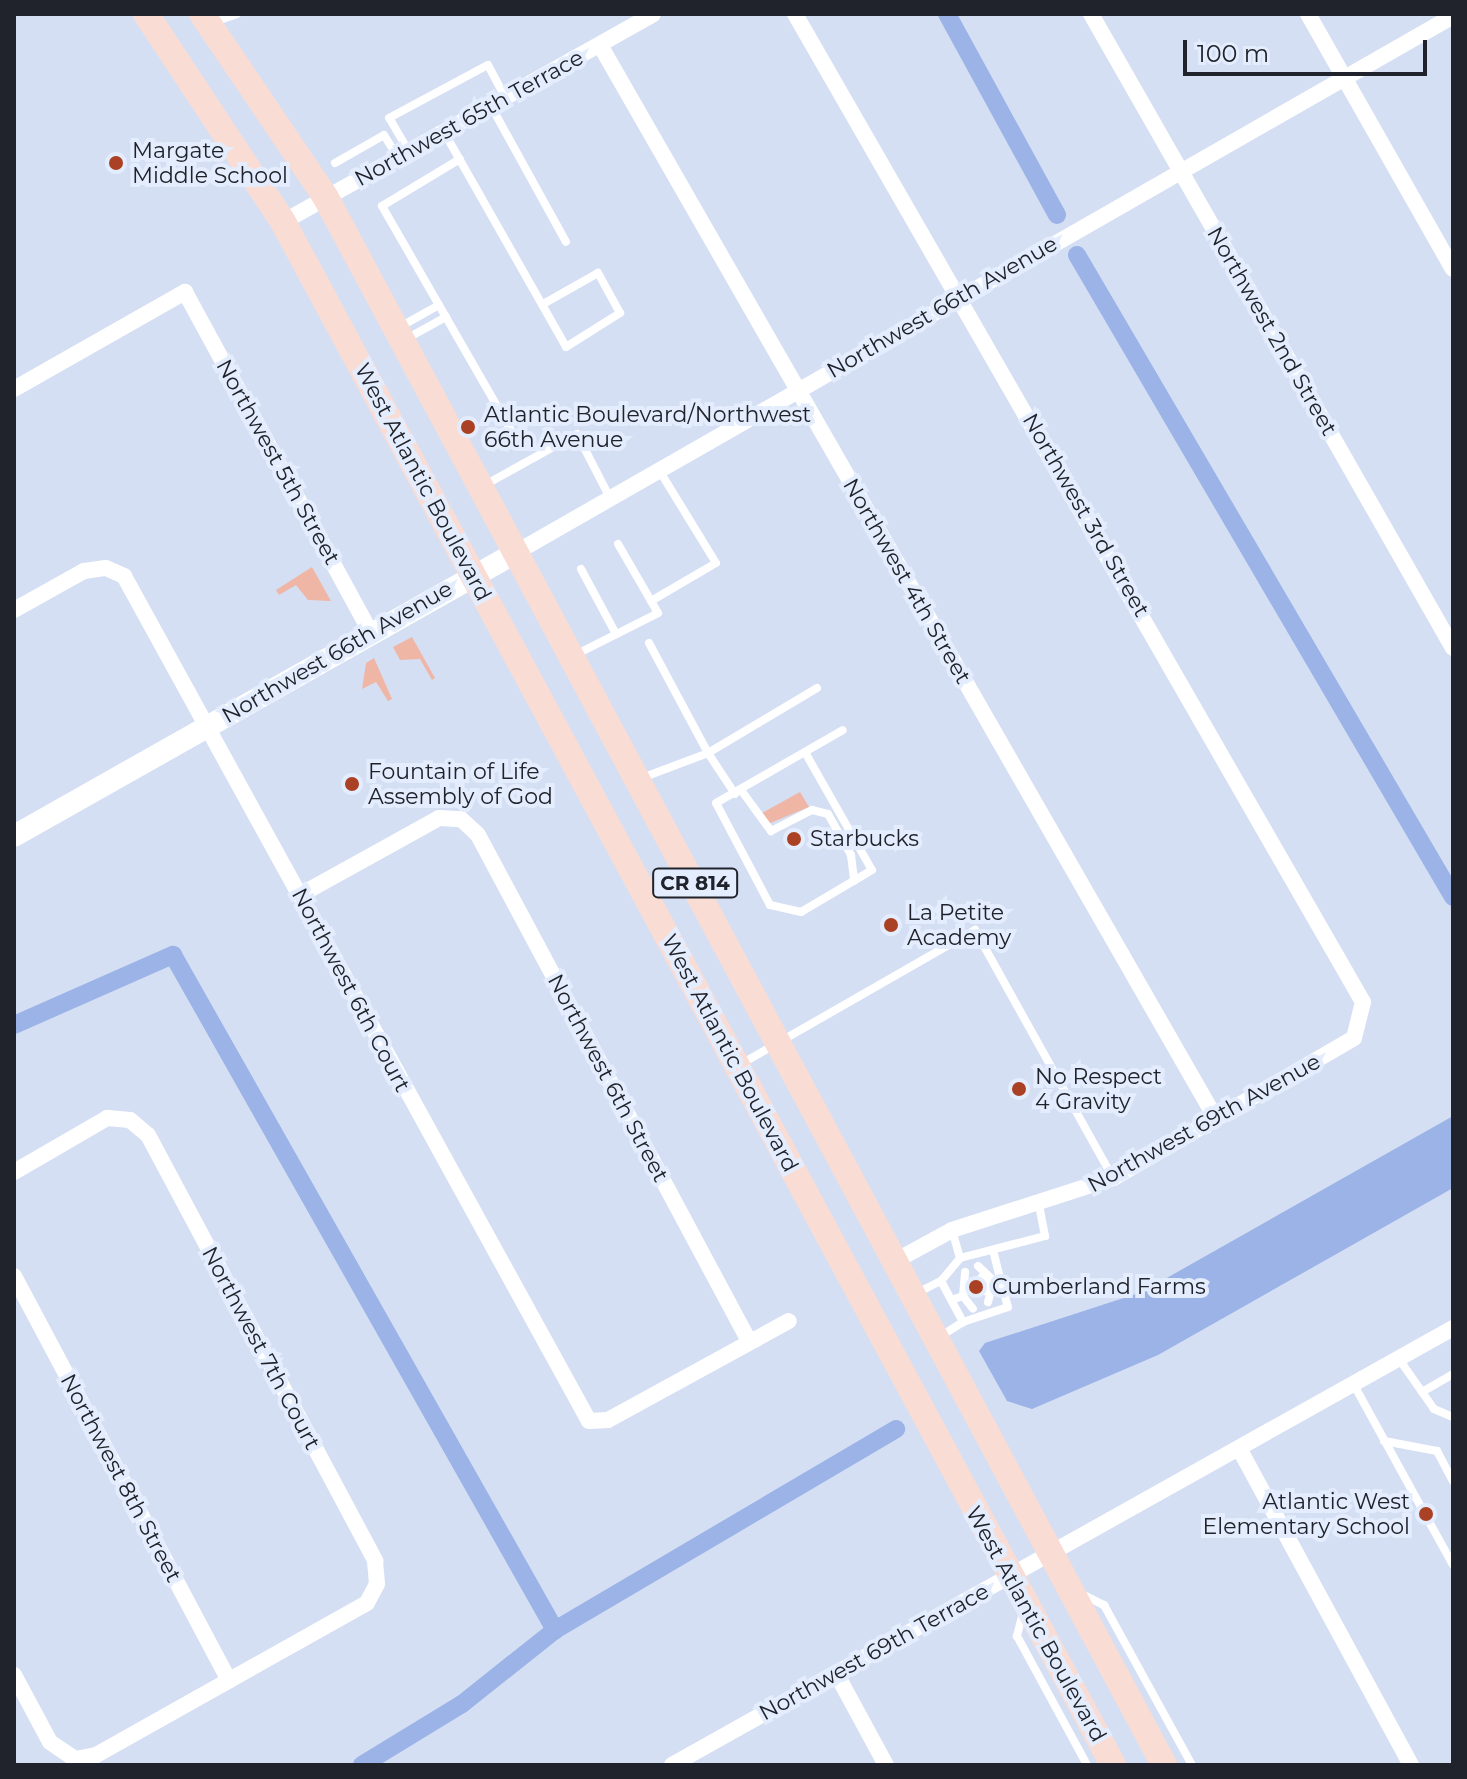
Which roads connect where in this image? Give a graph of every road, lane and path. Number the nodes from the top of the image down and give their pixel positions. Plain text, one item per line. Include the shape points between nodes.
1 (146, 14) edge
2 (237, 14) edge
3 (653, 14) edge
4 (795, 14) edge
5 (1091, 14) edge
6 (1308, 14) edge
7 (1453, 16) edge
8 (205, 17) edge
9 (600, 45) junction
10 (1344, 78) junction
11 (498, 102) junction
12 (444, 132) junction
13 (404, 155) junction
14 (460, 159) junction
15 (335, 163) dead end
16 (1179, 170) junction
17 (326, 198) junction
18 (283, 222) junction
19 (566, 242) dead end
20 (1453, 269) edge
21 (962, 296) junction
22 (543, 304) junction
23 (439, 305) junction
24 (446, 317) junction
25 (399, 335) junction
26 (14, 389) edge
27 (798, 389) junction
28 (512, 432) dead end
29 (659, 470) junction
30 (480, 488) junction
31 (610, 498) junction
32 (618, 544) dead end
33 (515, 553) junction
34 (581, 569) dead end
35 (473, 574) junction
36 (651, 601) junction
37 (14, 610) edge
38 (370, 632) junction
39 (616, 634) junction
40 (649, 643) dead end
41 (1453, 648) edge
42 (572, 657) junction
43 (817, 688) dead end
44 (207, 726) junction
45 (843, 730) dead end
46 (708, 753) junction
47 (806, 754) junction
48 (639, 780) junction
49 (738, 792) junction
50 (14, 836) edge
51 (854, 881) junction
52 (300, 895) junction
53 (1364, 1021) joint
54 (780, 1041) junction
55 (737, 1066) junction
56 (1215, 1117) junction
57 (14, 1172) edge
58 (1113, 1178) junction
59 (1039, 1205) junction
60 (952, 1230) junction
61 (993, 1250) junction
62 (960, 1258) junction
63 (899, 1259) junction
64 (978, 1266) dead end
65 (965, 1272) dead end
66 (14, 1276) edge
67 (982, 1277) dead end
68 (997, 1280) junction
69 (941, 1281) junction
70 (967, 1284) dead end
71 (985, 1291) dead end
72 (917, 1293) junction
73 (967, 1297) junction
74 (951, 1300) junction
75 (988, 1302) dead end
76 (973, 1309) dead end
77 (789, 1321) dead end
78 (963, 1322) junction
79 (1453, 1328) edge
80 (940, 1337) junction
81 (749, 1341) junction
82 (1399, 1359) junction
83 (1453, 1374) edge
84 (1354, 1385) junction
85 (1422, 1392) junction
86 (1453, 1417) edge
87 (1384, 1441) junction
88 (1240, 1450) junction
89 (1453, 1481) edge
90 (1049, 1556) junction
91 (1453, 1565) edge
92 (1009, 1577) junction
93 (1064, 1584) junction
94 (1025, 1605) junction
95 (836, 1673) junction
96 (14, 1675) edge
97 (229, 1680) junction
98 (672, 1765) edge
99 (886, 1765) edge
100 (1087, 1765) edge
101 (1113, 1765) edge
102 (1164, 1765) edge
103 (1192, 1765) edge
104 (1411, 1765) edge

1 - 18 main road, West Atlantic Boulevard / CR 814
2 - 8 lane
3 - 9 street, Northwest 65th Terrace
4 - 21 street, Northwest 3rd Street
5 - 16 street, Northwest 2nd Street
6 - 10 street
7 - 10 street, Northwest 66th Avenue
8 - 17 main road, West Atlantic Boulevard / CR 814
9 - 11 street, Northwest 65th Terrace
9 - 27 street, Northwest 4th Street
10 - 16 street, Northwest 66th Avenue
10 - 20 street
11 - 12 street, Northwest 65th Terrace
11 - 13 lane via 488,65 389,118
11 - 19 lane
12 - 13 street, Northwest 65th Terrace
12 - 14 lane
13 - 15 lane via 384,135
13 - 17 street, Northwest 65th Terrace
14 - 22 lane
14 - 23 lane via 382,206
16 - 21 street, Northwest 66th Avenue
16 - 41 street, Northwest 2nd Street
17 - 18 street, Northwest 65th Terrace
17 - 25 main road, West Atlantic Boulevard / CR 814
18 - 35 main road, West Atlantic Boulevard / CR 814
21 - 27 street, Northwest 66th Avenue
21 - 53 street, Northwest 3rd Street via 1363,1002
22 - 22 lane via 566,347 620,313 598,273
23 - 24 lane
23 - 25 lane
24 - 25 lane
24 - 28 lane
25 - 30 main road, West Atlantic Boulevard / CR 814
26 - 38 street, Northwest 5th Street via 185,292
27 - 29 street, Northwest 66th Avenue
27 - 56 street, Northwest 4th Street
29 - 31 street, Northwest 66th Avenue
29 - 36 lane via 716,563
30 - 31 lane via 577,434
30 - 33 main road, West Atlantic Boulevard / CR 814
31 - 33 street, Northwest 66th Avenue
32 - 36 lane
33 - 35 street, Northwest 66th Avenue
33 - 42 main road, West Atlantic Boulevard / CR 814
34 - 39 lane
35 - 38 street, Northwest 66th Avenue
35 - 55 main road, West Atlantic Boulevard / CR 814
36 - 39 lane via 658,613
37 - 44 street, Northwest 6th Court via 84,571 106,568 124,576
38 - 44 street, Northwest 66th Avenue
39 - 42 lane
40 - 46 lane
42 - 48 main road, West Atlantic Boulevard / CR 814
43 - 46 lane
44 - 50 street, Northwest 66th Avenue
44 - 52 street, Northwest 6th Court
45 - 47 lane
46 - 48 lane
46 - 49 lane
47 - 49 lane
47 - 51 lane via 872,870
48 - 54 main road, West Atlantic Boulevard / CR 814
49 - 51 lane via 771,831 812,810 828,814 851,855
49 - 51 lane via 716,803 770,905 801,912
52 - 81 street, Northwest 6th Street via 439,818 461,819 478,835
52 - 81 street, Northwest 6th Court via 589,1421 608,1420
53 - 56 street, Northwest 69th Avenue via 1354,1038
54 - 55 lane
54 - 58 lane via 975,930
54 - 63 main road, West Atlantic Boulevard / CR 814
55 - 92 main road, West Atlantic Boulevard / CR 814
56 - 58 street, Northwest 69th Avenue
57 - 97 street, Northwest 7th Court via 107,1118 130,1120 148,1135 375,1561 377,1584 367,1603
58 - 59 street, Northwest 69th Avenue
59 - 60 street, Northwest 69th Avenue
59 - 61 lane via 1045,1236
60 - 62 lane
60 - 63 street, Northwest 69th Avenue
61 - 62 lane
61 - 68 lane
62 - 69 lane
63 - 72 main road, West Atlantic Boulevard / CR 814
64 - 68 lane
65 - 73 lane
66 - 97 street, Northwest 8th Street
67 - 68 lane
68 - 71 lane
68 - 75 lane
68 - 78 lane via 1008,1307
69 - 72 lane
69 - 74 lane
70 - 73 lane
72 - 80 main road, West Atlantic Boulevard / CR 814
73 - 74 lane
73 - 76 lane
74 - 78 lane
77 - 81 street
78 - 80 lane
79 - 82 street, Northwest 69th Terrace
80 - 90 main road, West Atlantic Boulevard / CR 814
82 - 84 street, Northwest 69th Terrace
82 - 85 lane
83 - 85 lane
84 - 87 lane
84 - 88 street, Northwest 69th Terrace
85 - 86 lane via 1434,1409
87 - 89 lane via 1437,1451
87 - 91 lane
88 - 90 street, Northwest 69th Terrace
88 - 104 street
90 - 92 street, Northwest 69th Terrace
90 - 93 main road, West Atlantic Boulevard / CR 814
92 - 94 main road, West Atlantic Boulevard / CR 814
92 - 95 street, Northwest 69th Terrace
93 - 102 main road, West Atlantic Boulevard / CR 814
93 - 103 lane via 1104,1605
94 - 100 lane via 1017,1636
94 - 101 main road, West Atlantic Boulevard / CR 814
95 - 98 street, Northwest 69th Terrace
95 - 99 street
96 - 97 street via 50,1742 75,1759 96,1755

